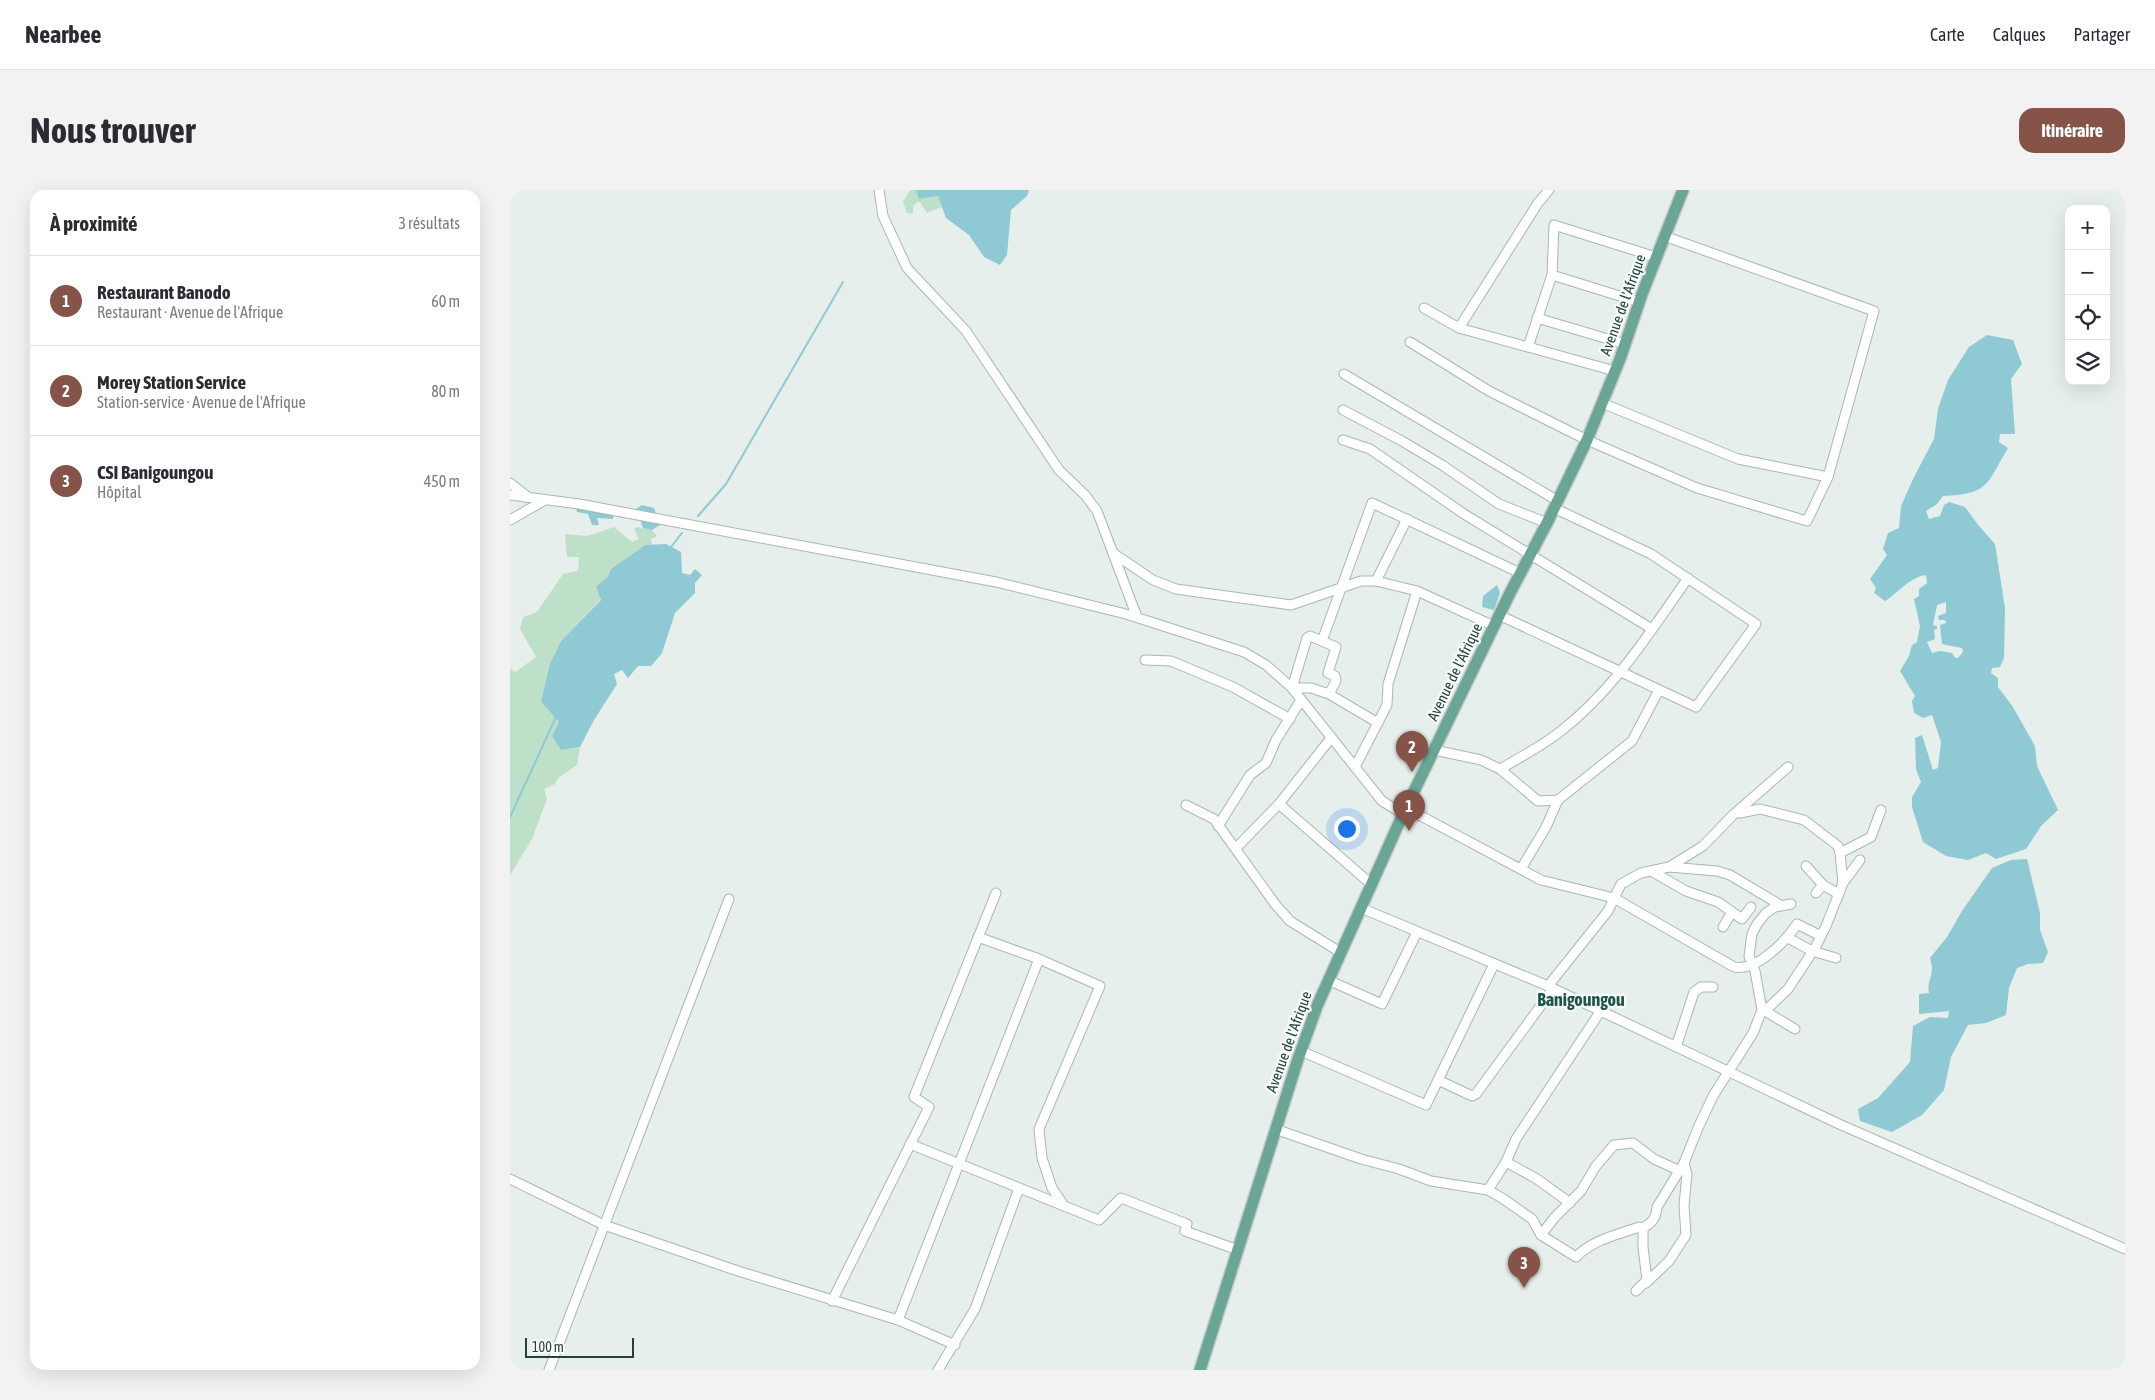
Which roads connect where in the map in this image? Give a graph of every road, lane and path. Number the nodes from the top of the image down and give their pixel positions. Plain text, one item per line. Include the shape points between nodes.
1 (879, 190) edge
2 (1549, 190) edge
3 (1683, 190) edge
4 (1664, 236) junction
5 (1656, 256) junction
6 (1552, 275) junction
7 (1639, 302) junction
8 (1424, 308) dead end
9 (1537, 318) junction
10 (1459, 328) junction
11 (1410, 342) dead end
12 (1625, 344) junction
13 (1528, 347) junction
14 (1615, 371) junction
15 (1344, 374) dead end
16 (1602, 403) junction
17 (1343, 410) dead end
18 (1343, 440) dead end
19 (1587, 440) junction
20 (1828, 477) junction
21 (510, 483) edge
22 (510, 495) edge
23 (528, 497) junction
24 (545, 500) junction
25 (1556, 505) junction
26 (1407, 519) junction
27 (510, 520) edge
28 (1547, 523) junction
29 (1114, 553) junction
30 (1531, 554) junction
31 (1520, 573) junction
32 (1688, 578) junction
33 (1376, 581) junction
34 (1341, 588) junction
35 (1416, 592) junction
36 (1499, 615) junction
37 (1137, 617) junction
38 (1494, 626) junction
39 (1652, 629) junction
40 (1322, 641) junction
41 (1145, 660) dead end
42 (1622, 672) junction
43 (1292, 688) junction
44 (1659, 690) junction
45 (1328, 694) junction
46 (1301, 700) junction
47 (1290, 719) junction
48 (1378, 723) junction
49 (1331, 738) junction
50 (1434, 750) junction
51 (1355, 767) junction
52 (1788, 767) dead end
53 (1500, 769) junction
54 (1558, 800) junction
55 (1186, 804) dead end
56 (1279, 804) junction
57 (1881, 810) dead end
58 (1405, 811) junction
59 (1733, 816) junction
60 (1218, 826) junction
61 (1236, 848) junction
62 (1840, 853) junction
63 (1860, 860) dead end
64 (1806, 866) dead end
65 (1669, 867) junction
66 (1522, 869) junction
67 (1653, 872) junction
68 (1843, 883) junction
69 (1371, 884) junction
70 (1823, 885) junction
71 (1816, 892) dead end
72 (996, 893) dead end
73 (1839, 894) junction
74 (1614, 898) junction
75 (729, 900) dead end
76 (1791, 904) dead end
77 (1782, 906) junction
78 (1751, 907) dead end
79 (1360, 908) junction
80 (1732, 912) junction
81 (1723, 926) dead end
82 (1417, 932) junction
83 (1821, 936) junction
84 (978, 937) junction
85 (1788, 938) junction
86 (1812, 951) junction
87 (1340, 952) junction
88 (1836, 958) dead end
89 (1039, 959) junction
90 (1494, 964) junction
91 (1752, 964) junction
92 (1328, 980) junction
93 (1551, 988) junction
94 (1713, 988) dead end
95 (1763, 1011) junction
96 (1600, 1012) junction
97 (1795, 1029) dead end
98 (1676, 1047) junction
99 (1301, 1051) junction
100 (1728, 1072) junction
101 (1438, 1080) junction
102 (1276, 1129) junction
103 (910, 1144) junction
104 (1506, 1162) junction
105 (958, 1164) junction
106 (1682, 1167) junction
107 (510, 1179) edge
108 (1020, 1188) junction
109 (1488, 1190) junction
110 (1570, 1203) junction
111 (1064, 1206) junction
112 (604, 1225) junction
113 (1643, 1228) junction
114 (1542, 1236) junction
115 (2125, 1249) edge
116 (1238, 1250) junction
117 (1646, 1283) junction
118 (1636, 1291) dead end
119 (832, 1301) junction
120 (898, 1320) junction
121 (955, 1345) junction
122 (549, 1370) edge
123 (938, 1370) edge
124 (1200, 1370) edge

1 - 29 street via 883,216 907,268 978,347 1059,470 1097,511
2 - 10 street
3 - 4 main road, Avenue de l'Afrique
4 - 5 main road, Avenue de l'Afrique
4 - 20 street via 1874,311
5 - 6 street via 1554,225
5 - 7 main road, Avenue de l'Afrique
6 - 7 street
6 - 9 street
7 - 12 main road, Avenue de l'Afrique
8 - 10 street
9 - 12 street
9 - 13 street
10 - 13 street
11 - 19 street via 1489,391
12 - 14 main road, Avenue de l'Afrique
13 - 14 street
14 - 16 main road, Avenue de l'Afrique
15 - 25 street
16 - 19 main road, Avenue de l'Afrique
16 - 20 street via 1738,459
17 - 28 street via 1434,460 1498,504
18 - 30 street via 1370,449 1464,514
19 - 20 street via 1697,488 1807,521
19 - 25 main road, Avenue de l'Afrique
21 - 23 street
22 - 23 street
23 - 24 street
24 - 27 street
24 - 37 street via 996,582
25 - 28 main road, Avenue de l'Afrique
25 - 32 street via 1651,554
26 - 31 street
26 - 33 street
26 - 34 street via 1372,504
28 - 30 main road, Avenue de l'Afrique
29 - 34 street via 1153,580 1176,589 1291,606
29 - 37 street
30 - 31 main road, Avenue de l'Afrique
30 - 39 street
31 - 36 main road, Avenue de l'Afrique
32 - 39 street
32 - 44 street via 1756,624 1696,707
33 - 34 street via 1361,581
33 - 35 street
34 - 40 street
35 - 38 street
35 - 48 street via 1388,684 1387,704
36 - 38 main road, Avenue de l'Afrique
36 - 42 street
37 - 43 street via 1244,652 1266,665
38 - 50 main road, Avenue de l'Afrique
39 - 42 street
40 - 43 street via 1310,636 1307,638
40 - 45 street via 1336,649 1328,673 1335,676 1336,681
41 - 47 street via 1171,661 1233,687
42 - 44 street
42 - 53 street via 1563,730
43 - 45 street via 1311,688
43 - 46 street
44 - 54 street via 1632,741
45 - 48 street
46 - 47 street
46 - 49 street
47 - 60 street via 1266,763 1250,774
48 - 51 street
49 - 51 street
49 - 56 street
50 - 53 street via 1481,760
50 - 58 main road, Avenue de l'Afrique
51 - 58 street via 1382,801
52 - 59 street
53 - 54 street via 1538,801
54 - 66 street
55 - 60 street via 1214,819
56 - 61 street
56 - 69 street
57 - 62 street via 1871,837
58 - 66 street
58 - 69 main road, Avenue de l'Afrique
59 - 62 street via 1745,810 1760,809 1804,820 1838,846
59 - 65 street via 1703,846
60 - 61 street
61 - 87 street via 1290,920
62 - 68 street
63 - 68 street
64 - 70 street
65 - 67 street
65 - 77 street via 1730,875
66 - 74 street via 1541,880
67 - 74 street via 1631,877 1621,884
67 - 80 street via 1686,891 1718,902
68 - 73 street
69 - 79 main road, Avenue de l'Afrique
70 - 71 street
70 - 73 street
72 - 84 street
73 - 83 street
74 - 91 street via 1734,967
74 - 93 street via 1608,911
75 - 112 street
76 - 77 street
77 - 91 street via 1766,913 1757,924 1750,941
78 - 80 street via 1742,918
79 - 82 street
79 - 87 main road, Avenue de l'Afrique
80 - 81 street
82 - 90 street
82 - 92 street via 1382,1004
83 - 85 street via 1797,924
83 - 86 street
84 - 89 street
84 - 103 street via 914,1096 929,1107
85 - 86 street
85 - 91 street
86 - 88 street
86 - 95 street via 1788,989
87 - 92 main road, Avenue de l'Afrique
89 - 105 street
89 - 111 street via 1100,986 1040,1129 1042,1158 1052,1188
90 - 93 street
90 - 101 street
91 - 95 street
92 - 99 main road, Avenue de l'Afrique
93 - 96 street
93 - 101 street via 1474,1095 1460,1092
94 - 98 street via 1702,987 1694,992
95 - 97 street
95 - 100 street
96 - 98 street
96 - 104 street via 1516,1139
98 - 100 street
99 - 101 street via 1426,1105
99 - 102 main road, Avenue de l'Afrique
100 - 106 street via 1698,1128
100 - 115 street
102 - 109 street via 1432,1181
102 - 116 main road, Avenue de l'Afrique
103 - 105 street
103 - 119 street
104 - 109 street
104 - 110 street
105 - 108 street
105 - 120 street
106 - 110 street via 1654,1159 1633,1143 1614,1145
106 - 113 street via 1657,1207 1653,1221
106 - 117 street via 1687,1174 1686,1235 1669,1261
107 - 112 street
108 - 111 street
108 - 121 street via 975,1309
109 - 114 street via 1532,1219
110 - 114 street
111 - 116 street via 1099,1220 1121,1198 1187,1224 1185,1230
112 - 119 street
112 - 122 street
113 - 114 street via 1607,1238 1576,1257
113 - 117 street
116 - 124 main road, Avenue de l'Afrique
117 - 118 street
119 - 120 street
120 - 121 street
121 - 123 street

